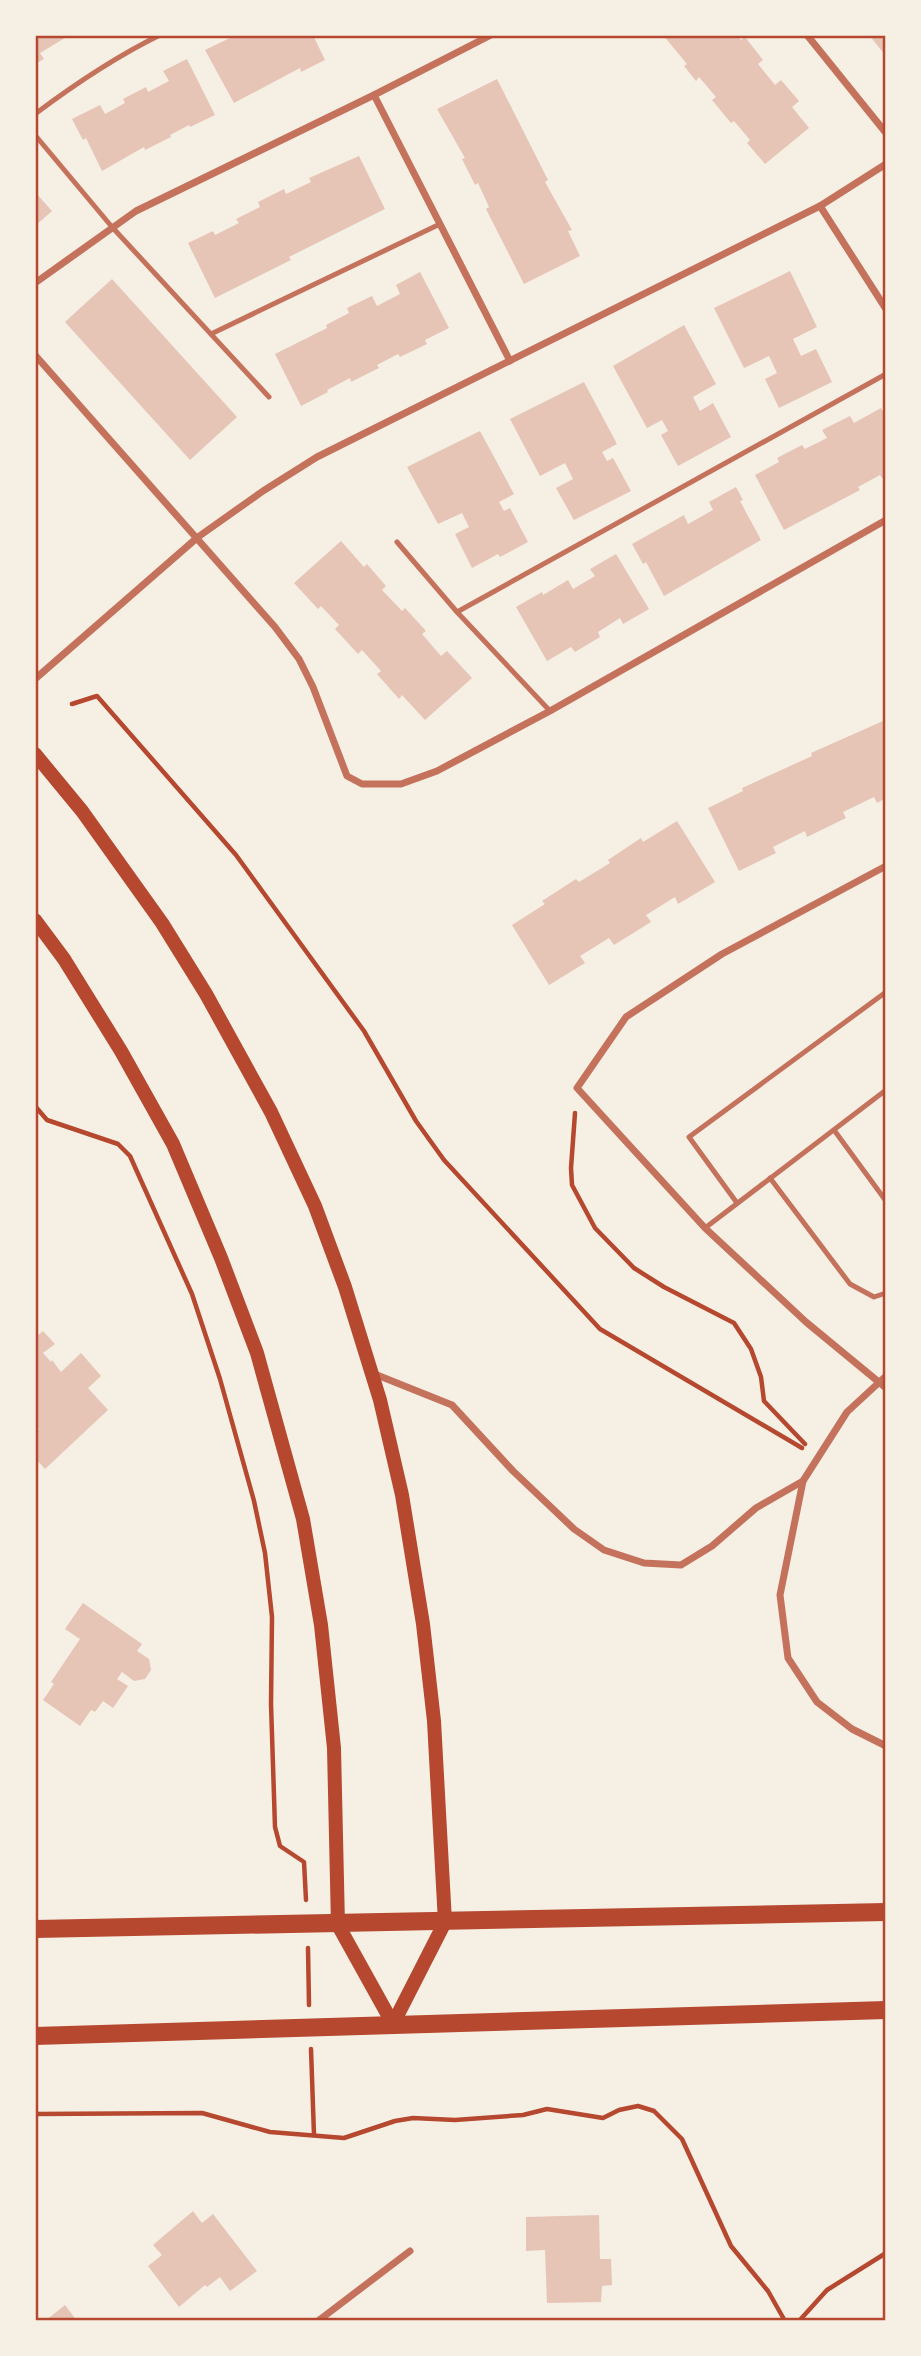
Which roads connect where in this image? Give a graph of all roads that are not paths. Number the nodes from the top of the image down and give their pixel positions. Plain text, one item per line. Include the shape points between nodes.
1 (160, 35) edge
2 (491, 35) edge
3 (807, 35) edge
4 (374, 95) junction
5 (35, 114) edge
6 (886, 133) edge
7 (35, 135) edge
8 (886, 164) edge
9 (820, 206) junction
10 (440, 224) junction
11 (112, 226) junction
12 (35, 283) edge
13 (886, 309) edge
14 (211, 334) junction
15 (35, 355) edge
16 (510, 361) junction
17 (886, 374) edge
18 (269, 397) dead end
19 (886, 520) edge
20 (198, 537) junction
21 (397, 542) dead end
22 (457, 612) junction
23 (35, 680) edge
24 (550, 711) junction
25 (35, 754) edge
26 (886, 866) edge
27 (35, 919) edge
28 (886, 992) edge
29 (886, 1090) edge
30 (834, 1130) junction
31 (770, 1178) junction
32 (886, 1201) edge
33 (737, 1203) junction
34 (705, 1228) junction
35 (886, 1293) edge
36 (372, 1373) junction
37 (886, 1376) edge
38 (878, 1382) junction
39 (886, 1388) edge
40 (803, 1481) junction
41 (886, 1746) edge
42 (886, 1912) edge
43 (446, 1922) junction
44 (338, 1925) junction
45 (35, 1929) edge
46 (886, 2010) edge
47 (393, 2024) junction
48 (35, 2036) edge
49 (410, 2251) dead end
50 (318, 2321) edge

1 - 5 lane via 85,76
2 - 4 street
3 - 6 street
4 - 10 street
4 - 11 street
7 - 11 lane
8 - 9 street
9 - 13 street
9 - 16 street
10 - 14 lane
10 - 16 street
11 - 12 street
11 - 14 lane
14 - 18 lane
15 - 20 street
16 - 20 street via 317,457
17 - 22 lane
19 - 24 street
20 - 23 street
20 - 24 street via 299,659 347,776 362,784 417,779
21 - 22 lane
22 - 24 lane
25 - 36 main road via 162,923 271,1112 315,1206
26 - 34 street via 722,954 626,1017 577,1088
27 - 44 main road via 121,1051 173,1144 257,1353 303,1519 321,1625 334,1748
28 - 33 lane via 689,1137
29 - 30 lane
30 - 31 lane
30 - 32 lane
31 - 33 lane
31 - 35 lane via 850,1284 874,1297
33 - 34 lane
34 - 38 street
36 - 40 street via 452,1405 574,1529 604,1550 644,1563 681,1565 712,1546 756,1508
36 - 43 main road via 402,1495 423,1625 434,1721
37 - 38 street
38 - 39 street
38 - 40 street via 847,1412
40 - 41 street via 780,1595 788,1658 817,1702 852,1729
42 - 43 main road
43 - 44 main road
43 - 47 main road
44 - 45 main road
44 - 47 main road
46 - 47 main road
47 - 48 main road
49 - 50 street

